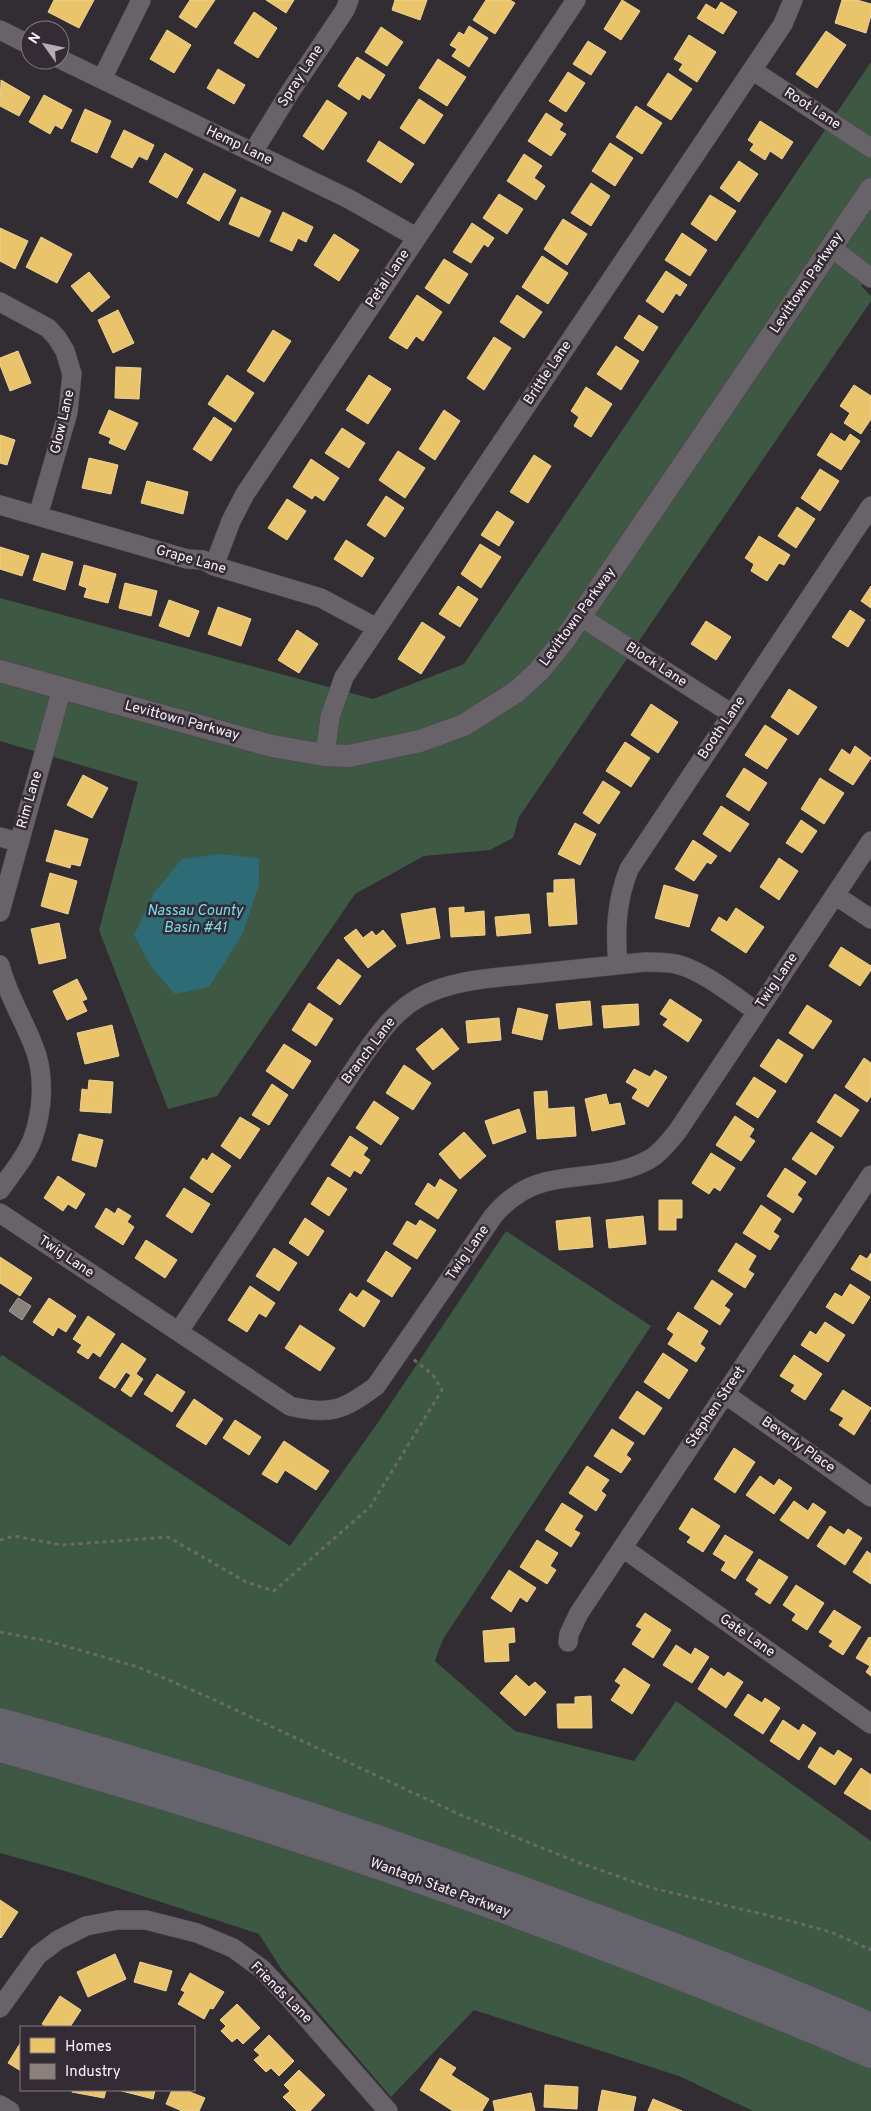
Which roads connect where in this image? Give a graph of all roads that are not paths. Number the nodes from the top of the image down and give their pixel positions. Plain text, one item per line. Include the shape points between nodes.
1 (140, 0) edge
2 (349, 0) edge
3 (576, 0) edge
4 (793, 0) edge
5 (0, 30) edge
6 (20, 40) edge
7 (70, 64) edge
8 (752, 70) junction
9 (102, 79) junction
10 (871, 148) edge
11 (253, 152) junction
12 (871, 189) edge
13 (416, 237) junction
14 (832, 248) junction
15 (871, 278) edge
16 (0, 302) edge
17 (0, 505) edge
18 (871, 506) edge
19 (38, 516) junction
20 (214, 566) junction
21 (581, 616) junction
22 (377, 628) junction
23 (0, 671) edge
24 (62, 688) junction
25 (732, 714) junction
26 (325, 755) junction
27 (0, 837) edge
28 (871, 841) edge
29 (18, 842) junction
30 (835, 895) junction
31 (0, 912) edge
32 (871, 919) edge
33 (0, 965) edge
34 (618, 965) junction
35 (3, 987) edge
36 (756, 1012) junction
37 (871, 1175) edge
38 (0, 1190) edge
39 (0, 1213) edge
40 (179, 1332) junction
41 (725, 1394) junction
42 (871, 1497) edge
43 (623, 1548) junction
44 (568, 1642) dead end
45 (0, 1722) edge
46 (871, 1724) edge
47 (0, 1748) edge
48 (3, 1996) edge
49 (871, 2027) edge
50 (871, 2054) edge
51 (0, 2105) edge
52 (10, 2111) edge
53 (388, 2111) edge

1 - 9 street
2 - 11 street, Spray Lane
3 - 13 street, Petal Lane
4 - 8 street, Brittle Lane via 783,24
5 - 6 street
7 - 9 street, Hemp Lane
8 - 10 street, Root Lane
8 - 22 street, Brittle Lane
9 - 11 street, Hemp Lane
11 - 13 street, Hemp Lane via 349,199
12 - 14 street, Levittown Parkway
13 - 20 street, Petal Lane via 245,494
14 - 15 street
14 - 21 street, Levittown Parkway
16 - 19 street, Glow Lane via 48,328 65,351 72,374 68,412
17 - 19 street, Grape Lane
18 - 25 street, Booth Lane
19 - 20 street, Grape Lane via 203,560
20 - 22 street, Grape Lane via 322,598
21 - 25 street, Block Lane
21 - 26 street, Levittown Parkway via 539,671 516,692 464,725 380,751 349,756
22 - 26 street, Brittle Lane via 344,677 336,696
23 - 24 street, Levittown Parkway
24 - 26 street, Levittown Parkway via 272,746
24 - 29 street, Rim Lane
25 - 34 street, Booth Lane via 629,869 616,911
27 - 29 street
28 - 30 street, Twig Lane
29 - 31 street, Rim Lane
30 - 32 street
30 - 36 street, Twig Lane
33 - 35 street
34 - 36 street, Branch Lane via 645,962 678,965 702,976
34 - 40 street, Branch Lane via 450,985 420,997 399,1012 384,1026 365,1053
35 - 38 street via 35,1048 41,1100 33,1137
36 - 40 street, Twig Lane via 677,1132 651,1159 616,1173 544,1182 504,1204 376,1386 352,1404 326,1412 290,1406
37 - 41 street, Stephen Street
39 - 40 street, Twig Lane
41 - 42 street, Beverly Place
41 - 43 street, Stephen Street
43 - 44 street, Stephen Street via 579,1613
43 - 46 street, Gate Lane
45 - 49 highway, Wantagh State Parkway via 271,1804 463,1868 672,1946
47 - 50 highway, Wantagh State Parkway via 204,1809 377,1866 612,1950
48 - 53 street, Friends Lane via 38,1955 86,1926 116,1920 146,1920 197,1933 233,1948 262,1969
51 - 52 street

